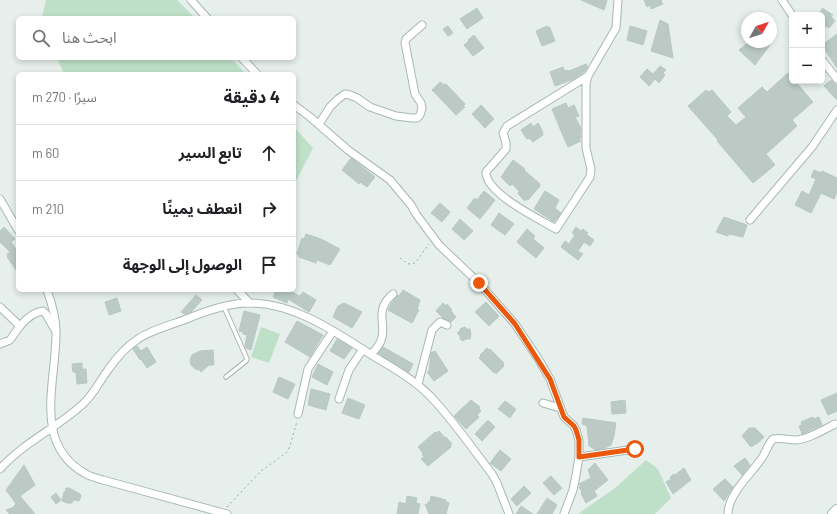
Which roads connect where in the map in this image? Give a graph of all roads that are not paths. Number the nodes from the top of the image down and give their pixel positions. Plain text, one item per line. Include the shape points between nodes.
1 (191, 0) edge
2 (618, 0) edge
3 (782, 0) edge
4 (790, 12) edge
5 (205, 16) edge
6 (422, 24) dead end
7 (244, 60) edge
8 (825, 64) edge
9 (255, 72) edge
10 (588, 76) junction
11 (837, 79) edge
12 (296, 107) edge
13 (837, 110) edge
14 (319, 124) junction
15 (0, 200) edge
16 (750, 220) dead end
17 (16, 227) edge
18 (48, 292) edge
19 (239, 292) edge
20 (393, 294) dead end
21 (250, 303) junction
22 (224, 307) junction
23 (0, 308) edge
24 (447, 325) dead end
25 (20, 326) junction
26 (333, 331) junction
27 (56, 332) junction
28 (0, 344) edge
29 (363, 349) junction
30 (371, 354) junction
31 (226, 377) dead end
32 (418, 384) junction
33 (339, 399) dead end
34 (543, 403) dead end
35 (560, 408) junction
36 (298, 414) road end
37 (835, 424) dead end
38 (51, 427) junction
39 (635, 449) dead end
40 (579, 457) junction
41 (0, 469) edge
42 (837, 510) edge
43 (223, 513) edge
44 (508, 514) edge
45 (564, 514) edge
46 (728, 514) edge
47 (833, 514) edge

1 - 5 street
2 - 10 street via 616,28
3 - 4 street
6 - 14 street via 405,43 415,94 422,108 417,118 396,116 370,107 345,94 330,107
7 - 9 street
8 - 11 street
10 - 10 street via 507,126 503,134 506,149 486,172 488,180 502,197 556,229 591,173 586,148
12 - 14 street
13 - 16 street via 812,147
14 - 35 street via 348,150 390,180 440,245 479,283 515,324 550,379
15 - 17 street
18 - 27 street via 55,316
19 - 21 street
20 - 30 street via 388,298 381,313 384,331 382,340
21 - 22 street
21 - 26 street via 295,312
22 - 31 lane via 246,359
22 - 38 street via 195,315 140,338 128,346 115,359 91,397
23 - 25 street
24 - 32 street via 440,322 432,330
25 - 27 street via 40,310 46,314
25 - 28 street via 10,340
26 - 29 street
26 - 36 street via 308,369
27 - 38 street
29 - 30 street
29 - 33 street via 349,370
30 - 32 street
32 - 44 street via 492,474
34 - 35 street
35 - 40 street via 564,417 576,430
37 - 46 street via 801,439 773,439 761,460 735,494
38 - 41 street via 24,446
38 - 43 street via 62,452 71,463 86,474
39 - 40 street
40 - 45 street via 573,490
42 - 47 street

